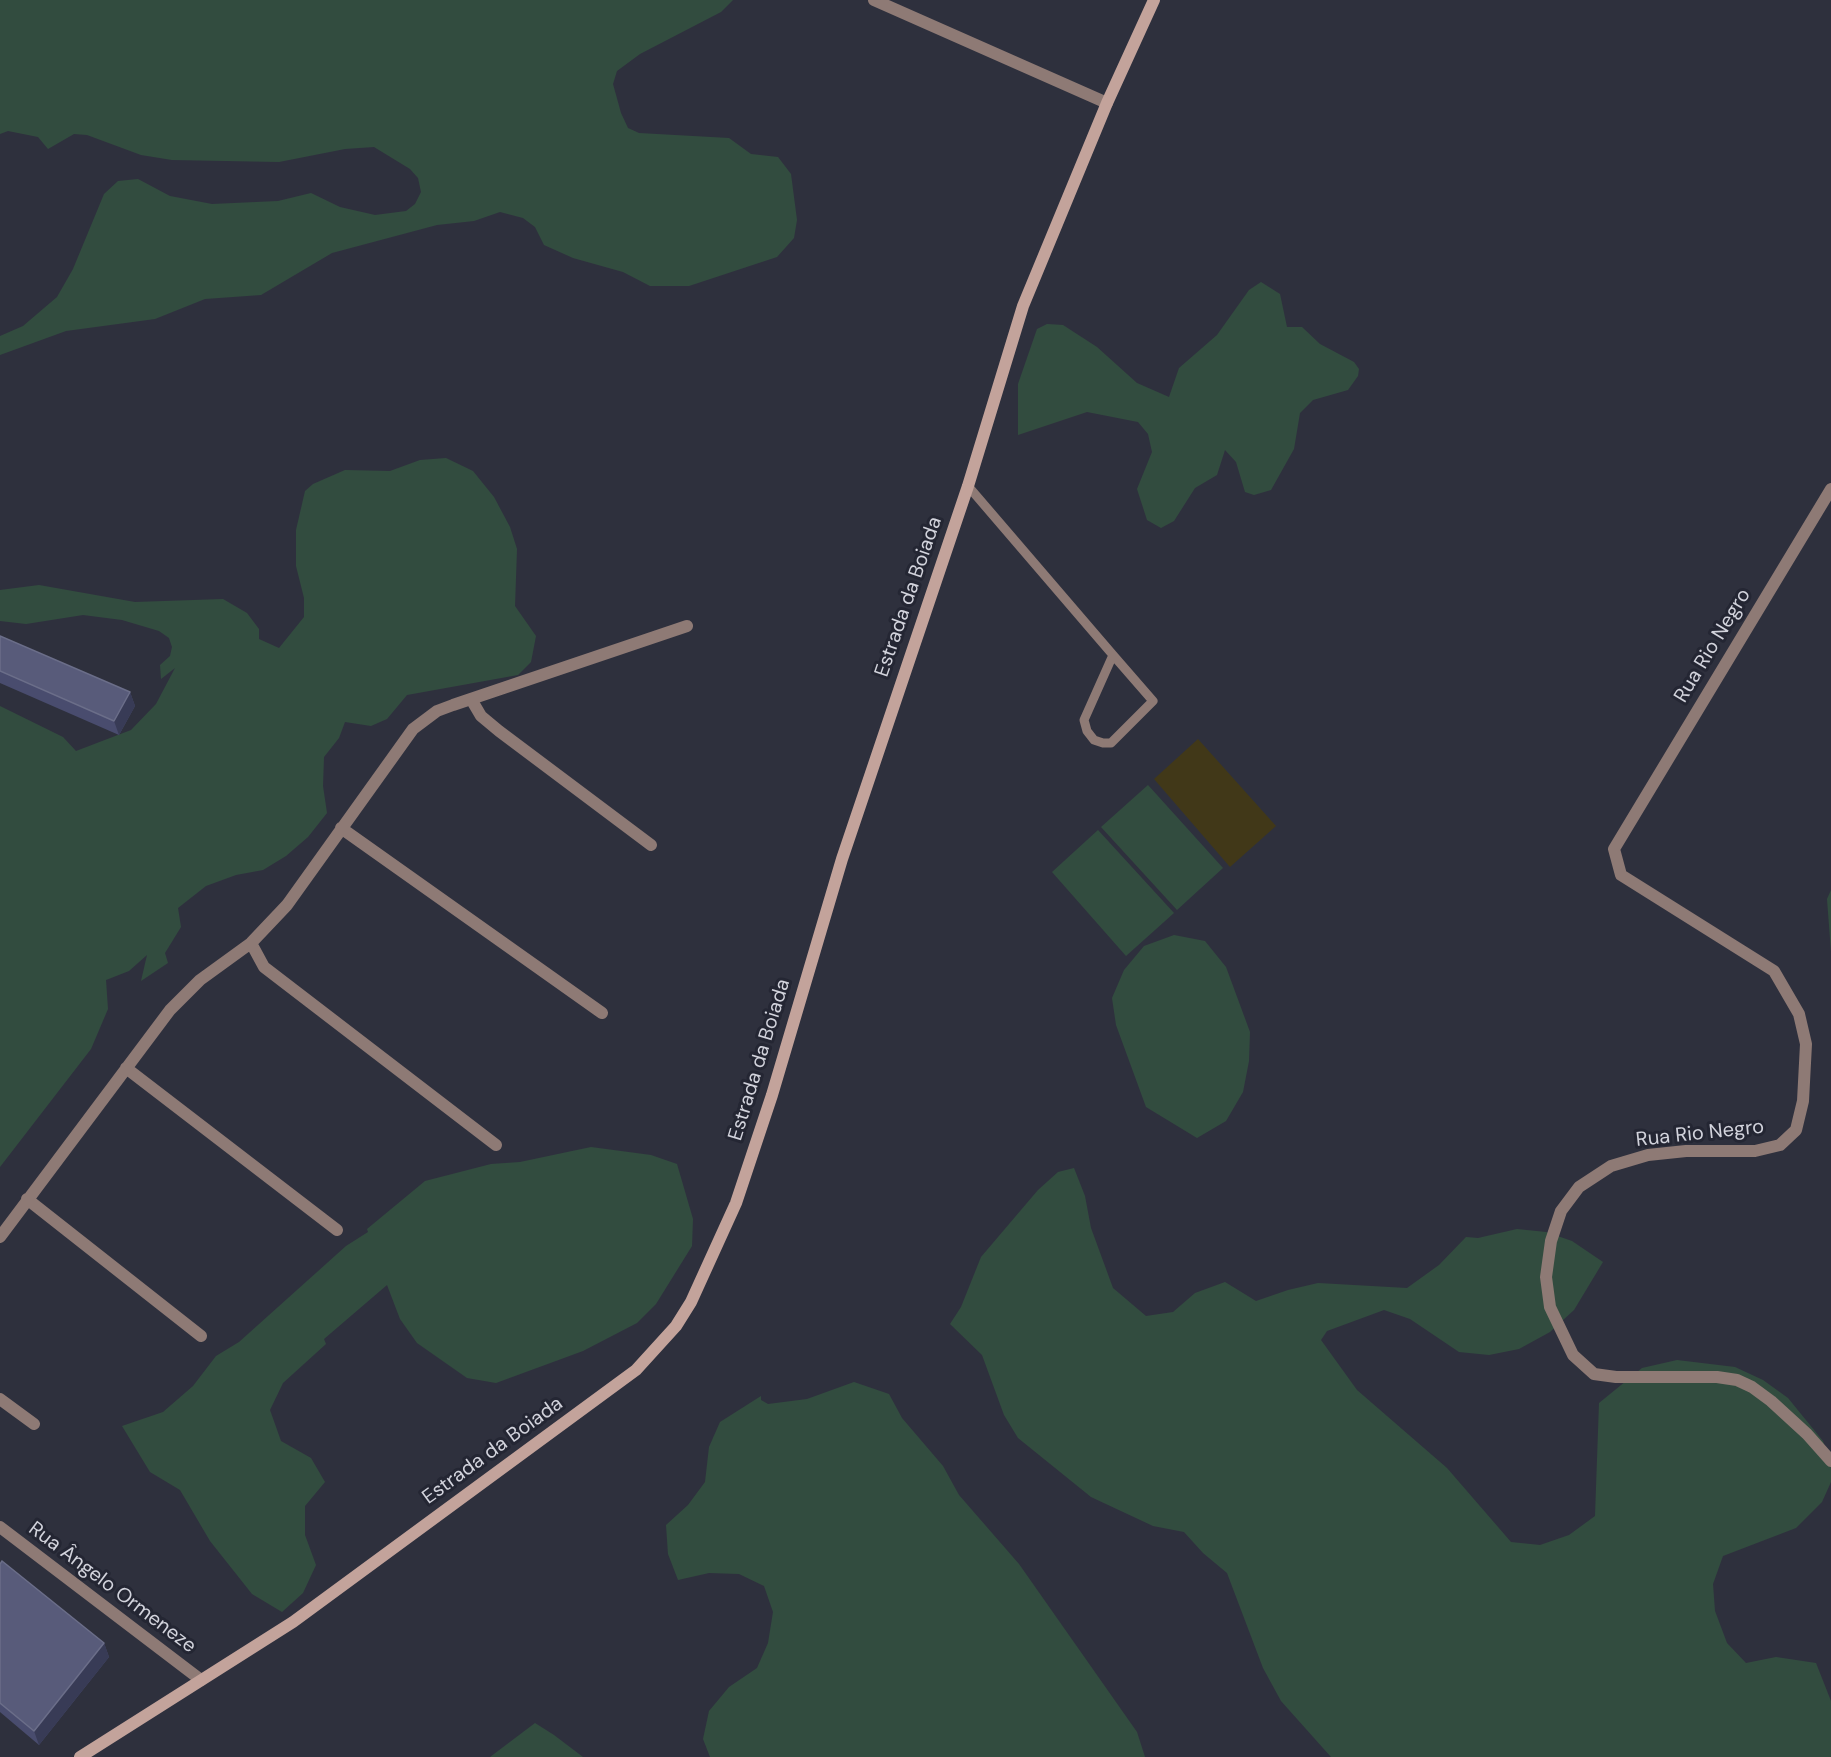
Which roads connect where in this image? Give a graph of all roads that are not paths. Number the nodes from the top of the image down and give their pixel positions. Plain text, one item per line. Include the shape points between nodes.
1 (874, 0) edge
2 (1154, 0) edge
3 (1107, 103) junction
4 (968, 486) junction
5 (1831, 489) edge
6 (687, 626) dead end
7 (1113, 655) junction
8 (471, 699) junction
9 (342, 828) junction
10 (651, 845) dead end
11 (251, 943) junction
12 (602, 1013) dead end
13 (126, 1068) junction
14 (496, 1146) dead end
15 (27, 1199) junction
16 (337, 1230) dead end
17 (0, 1237) edge
18 (201, 1336) dead end
19 (0, 1399) edge
20 (34, 1424) dead end
21 (1831, 1461) edge
22 (0, 1527) edge
23 (201, 1680) junction
24 (80, 1757) edge

1 - 3 street
2 - 3 main road, Estrada da Boiada
3 - 4 main road, Estrada da Boiada via 1023,306
4 - 7 lane
4 - 23 main road, Estrada da Boiada via 842,859 736,1203 692,1302 636,1370 293,1622
5 - 21 street, Rua Rio Negro via 1614,849 1621,875 1774,970 1799,1014 1806,1044 1803,1101 1796,1130 1780,1145 1755,1151 1686,1151 1648,1155 1611,1166 1579,1187 1561,1211 1551,1241 1546,1277 1550,1307 1573,1355 1594,1374 1737,1380 1771,1401
6 - 8 street
7 - 7 lane via 1084,720 1094,740 1103,743 1111,742 1153,701
8 - 9 street via 438,711 413,729
8 - 10 street via 481,716
9 - 11 street via 287,905
9 - 12 street
11 - 13 street via 184,994
11 - 14 street via 264,968
13 - 15 street
13 - 16 street
15 - 17 street
15 - 18 street
19 - 20 street
22 - 23 street, Rua Ângelo Ormeneze
23 - 24 main road, Estrada da Boiada

